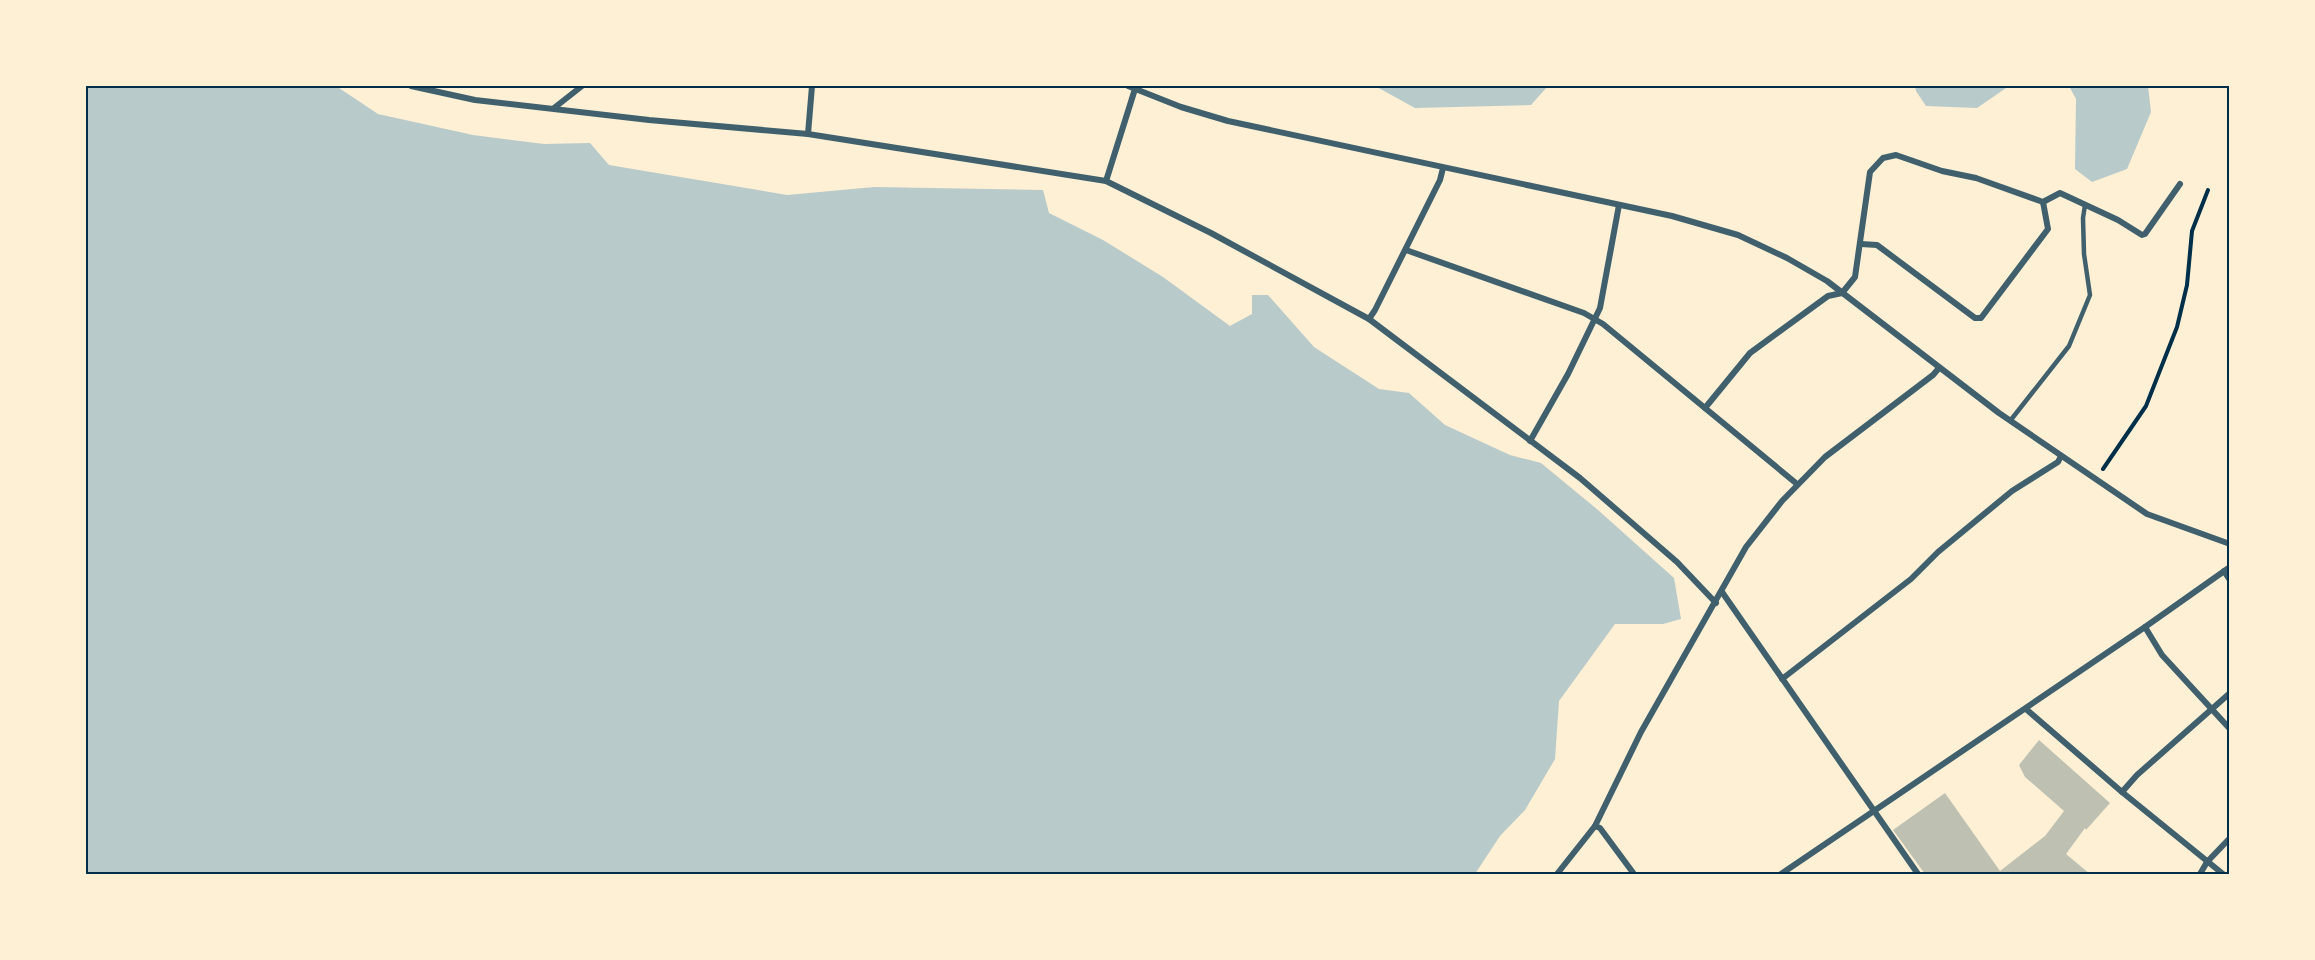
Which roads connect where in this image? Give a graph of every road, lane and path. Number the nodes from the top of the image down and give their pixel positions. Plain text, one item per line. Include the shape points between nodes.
1 (411, 86) edge
2 (582, 86) edge
3 (812, 86) edge
4 (1128, 86) edge
5 (1135, 89) junction
6 (554, 108) junction
7 (808, 134) junction
8 (1443, 168) junction
9 (1106, 181) junction
10 (2180, 184) dead end
11 (2208, 190) dead end
12 (2043, 202) junction
13 (1618, 205) junction
14 (2085, 206) junction
15 (1861, 244) junction
16 (1406, 250) junction
17 (1842, 293) junction
18 (1369, 319) junction
19 (1595, 319) junction
20 (1940, 368) junction
21 (1705, 408) junction
22 (2010, 421) junction
23 (1530, 441) junction
24 (2061, 456) junction
25 (2096, 479) junction
26 (1797, 484) junction
27 (2229, 544) edge
28 (2227, 569) edge
29 (2229, 580) edge
30 (1722, 592) junction
31 (1716, 603) junction
32 (2145, 627) junction
33 (1782, 679) junction
34 (2229, 693) edge
35 (2026, 709) junction
36 (2211, 709) junction
37 (2229, 729) edge
38 (2122, 792) junction
39 (1874, 812) junction
40 (1595, 826) junction
41 (2229, 838) edge
42 (2207, 862) junction
43 (1557, 874) edge
44 (1634, 874) edge
45 (1781, 874) edge
46 (1918, 874) edge
47 (2200, 874) edge
48 (2223, 874) edge

1 - 6 street via 475,100
2 - 6 street
3 - 7 street
4 - 5 street
5 - 8 street via 1228,122
5 - 9 street
6 - 7 street
7 - 9 street
8 - 13 street
8 - 16 street
9 - 18 street
10 - 14 street via 2142,235
11 - 25 path via 2192,231 2187,285 2177,327 2146,406
12 - 14 street via 2060,192
12 - 15 street via 1896,155 1882,158 1870,172
12 - 15 street via 2048,229 1981,318 1975,318 1877,245
13 - 17 street via 1738,235 1787,258
13 - 19 street
14 - 22 lane via 2090,295 2069,346
15 - 17 street via 1855,277
16 - 18 street
16 - 19 street
17 - 20 street
17 - 21 street via 1828,296 1750,353
18 - 23 street
19 - 21 street
19 - 23 street
20 - 22 street
20 - 26 street via 1825,457
21 - 26 street
22 - 24 street
23 - 31 street via 1580,478 1677,562
24 - 25 street
24 - 33 street via 2058,462 2012,491 1911,579
25 - 27 street via 2147,514
26 - 30 street via 1746,547
28 - 29 street
28 - 32 street
30 - 31 street
30 - 33 street
31 - 40 street via 1641,732
32 - 35 street
32 - 36 street via 2162,655
33 - 39 street
34 - 36 street
35 - 38 street
35 - 39 street
36 - 37 street
36 - 38 street
38 - 42 street
39 - 45 street
39 - 46 street
40 - 43 street
40 - 44 street
41 - 42 street
42 - 47 street
42 - 48 street

